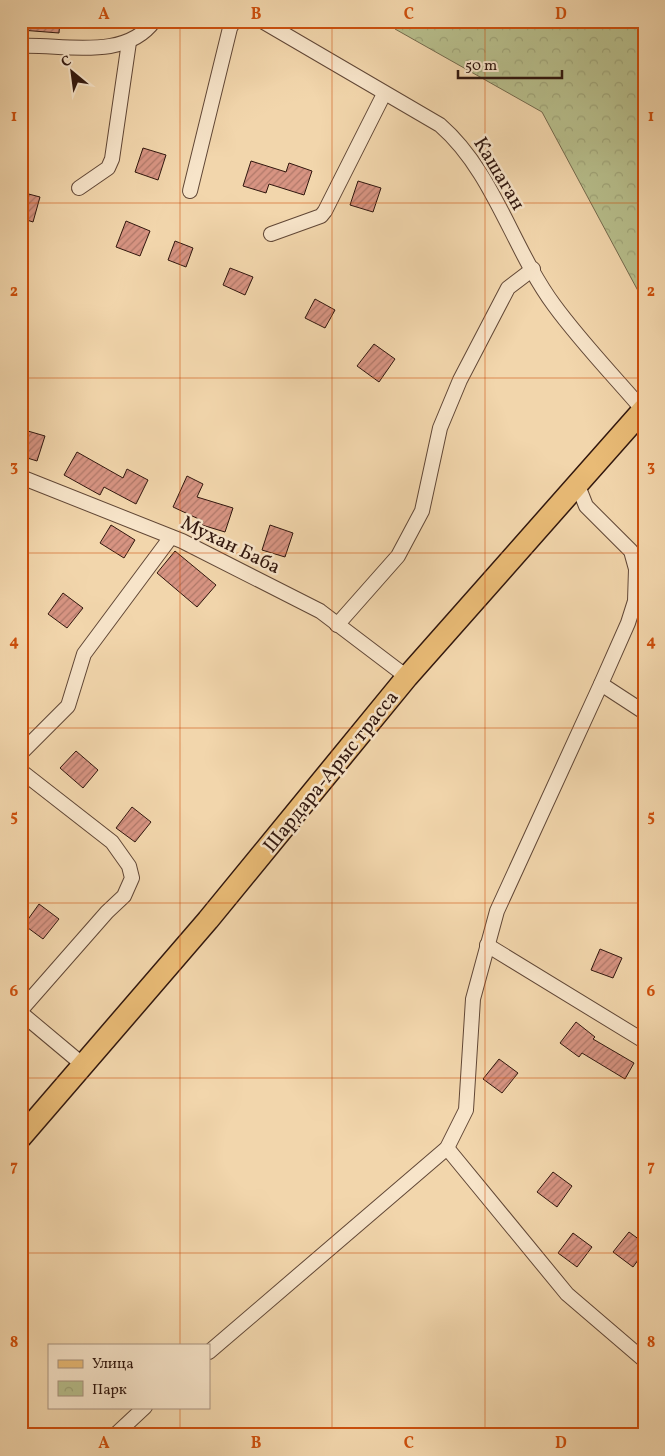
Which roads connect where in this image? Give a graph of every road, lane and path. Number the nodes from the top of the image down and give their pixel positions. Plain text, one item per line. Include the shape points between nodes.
1 (154, 21) edge
2 (234, 21) edge
3 (262, 21) edge
4 (129, 42) junction
5 (21, 46) edge
6 (384, 94) junction
7 (79, 188) dead end
8 (190, 191) dead end
9 (271, 234) dead end
10 (533, 269) junction
11 (643, 410) edge
12 (21, 477) edge
13 (577, 483) junction
14 (171, 537) junction
15 (638, 551) edge
16 (337, 625) junction
17 (407, 677) junction
18 (601, 684) junction
19 (644, 712) edge
20 (21, 753) edge
21 (21, 771) edge
22 (487, 945) junction
23 (21, 1012) edge
24 (644, 1041) edge
25 (82, 1064) junction
26 (21, 1137) edge
27 (447, 1148) junction
28 (210, 1351) edge
29 (644, 1360) edge
30 (144, 1408) edge
31 (115, 1435) edge

1 - 4 street
2 - 8 street
3 - 6 street, Кашаган
4 - 5 street via 109,46
4 - 7 street via 112,159 108,168
6 - 9 street via 325,211 320,216
6 - 10 street, Кашаган via 440,125 455,138 472,159
10 - 11 street, Кашаган via 553,304
10 - 16 street via 508,288 460,380 440,428 422,511 398,556
11 - 13 main road, Шардара-Арыс трасса
12 - 14 street, Мухан Баба
13 - 15 street via 586,506
13 - 17 main road, Шардара-Арыс трасса
14 - 16 street, Мухан Баба via 320,611
14 - 20 street via 84,654 68,706
15 - 18 street via 635,601
16 - 17 street, Мухан Баба
17 - 25 main road, Шардара-Арыс трасса via 208,920
18 - 19 street
18 - 22 street via 497,911
21 - 23 street via 112,842 129,866 132,878 124,896
22 - 24 street
22 - 27 street via 473,999 466,1110
23 - 25 street
25 - 26 main road, Шардара-Арыс трасса
27 - 28 street
27 - 29 street via 567,1294
30 - 31 street

